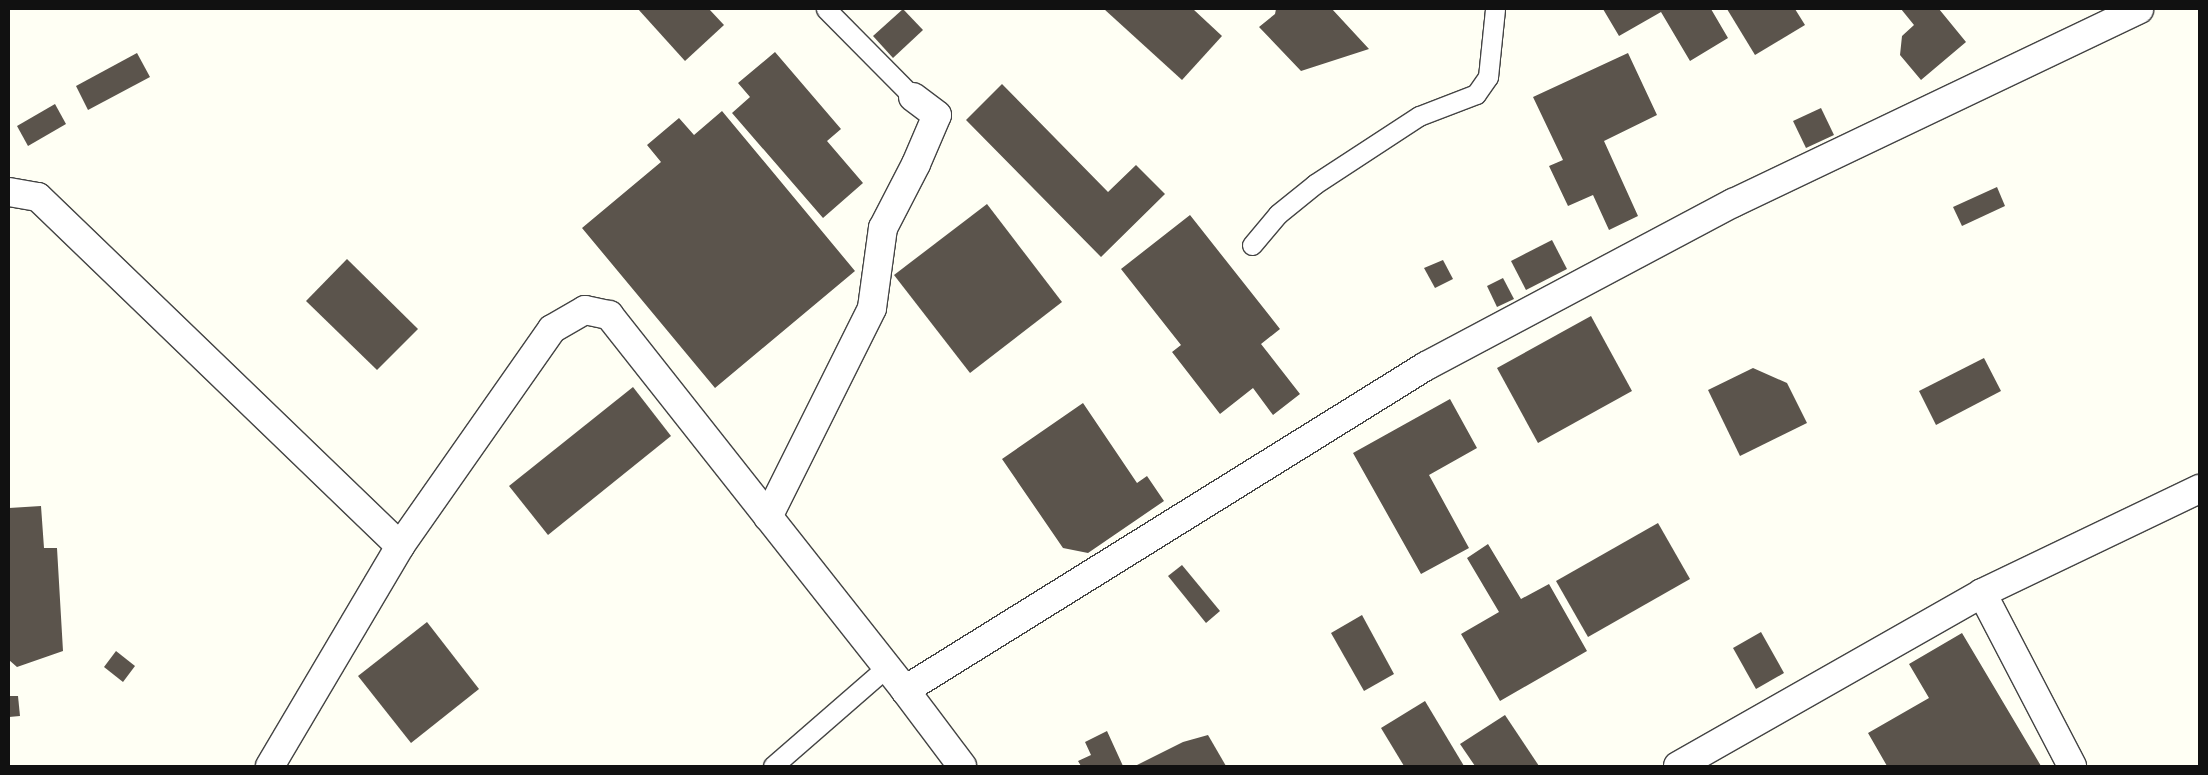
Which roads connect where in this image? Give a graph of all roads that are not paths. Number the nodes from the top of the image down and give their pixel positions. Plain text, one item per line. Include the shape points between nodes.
1 (826, 9) edge
2 (1495, 9) edge
3 (2139, 9) edge
4 (913, 97) joint
5 (9, 192) edge
6 (1252, 245) dead end
7 (2199, 489) edge
8 (768, 517) junction
9 (400, 546) junction
10 (1982, 593) junction
11 (887, 667) junction
12 (905, 690) junction
13 (270, 766) edge
14 (773, 766) edge
15 (962, 766) edge
16 (1678, 766) edge
17 (2072, 766) edge

1 - 4 lane
2 - 6 lane via 1488,77 1476,94 1419,116 1315,184 1278,214
3 - 12 street via 1733,203 1426,366
4 - 8 street via 937,115 883,228 872,308
5 - 9 street via 38,197
7 - 10 street
8 - 9 street via 609,314 585,310 552,329
8 - 11 street
9 - 13 street
10 - 16 street
10 - 17 street
11 - 12 street
11 - 14 lane
12 - 15 street

